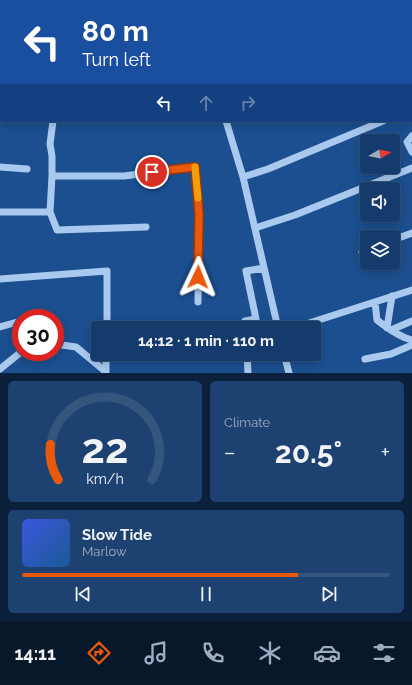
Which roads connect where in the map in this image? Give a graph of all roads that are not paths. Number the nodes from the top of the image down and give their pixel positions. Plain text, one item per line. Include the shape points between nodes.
1 (53, 122) edge
2 (226, 122) edge
3 (381, 122) edge
4 (412, 136) edge
5 (412, 152) edge
6 (0, 168) edge
7 (412, 168) edge
8 (27, 169) dead end
9 (52, 176) junction
10 (243, 177) junction
11 (0, 212) edge
12 (50, 212) junction
13 (146, 227) dead end
14 (255, 228) junction
15 (412, 233) edge
16 (400, 237) edge
17 (264, 268) junction
18 (0, 279) edge
19 (410, 292) edge
20 (392, 296) junction
21 (198, 302) dead end
22 (375, 302) junction
23 (106, 321) edge
24 (246, 321) edge
25 (276, 321) edge
26 (315, 321) edge
27 (412, 321) edge
28 (12, 324) edge
29 (0, 327) edge
30 (389, 329) junction
31 (412, 340) edge
32 (412, 345) edge
33 (64, 346) edge
34 (12, 359) edge
35 (365, 359) dead end
36 (91, 360) edge
37 (92, 361) edge
38 (106, 361) edge
39 (247, 361) edge
40 (286, 361) edge
41 (0, 369) edge
42 (248, 373) edge
43 (289, 373) edge

1 - 9 street via 50,144
2 - 10 street
3 - 10 street
4 - 5 street via 407,142
6 - 8 street
7 - 14 street via 295,215
9 - 12 street
9 - 21 street via 124,176 195,167 199,214
10 - 14 street
11 - 12 street
12 - 13 street via 57,230
14 - 17 street
15 - 16 street
17 - 24 street via 246,271 256,319
17 - 25 street
18 - 23 street via 107,271
19 - 20 street
20 - 22 street
20 - 30 street
22 - 26 street
22 - 30 street via 377,320
27 - 30 street
28 - 29 street
30 - 31 street
32 - 35 street via 391,354
33 - 36 street via 76,348
34 - 41 street
37 - 38 street via 106,372
39 - 42 street
40 - 43 street

